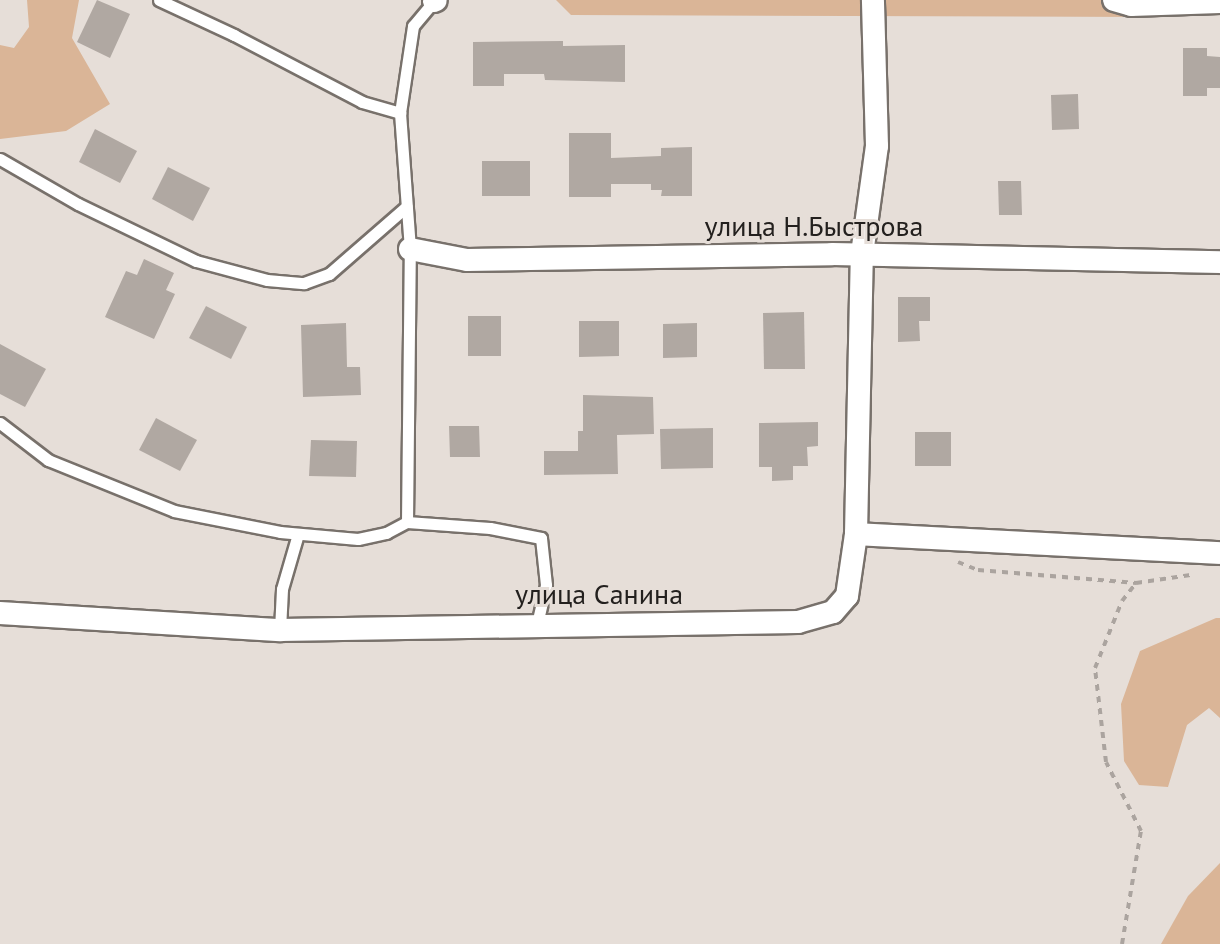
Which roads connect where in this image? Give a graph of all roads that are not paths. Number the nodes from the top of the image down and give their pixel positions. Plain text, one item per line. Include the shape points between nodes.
1 (159, 0) edge
2 (435, 0) edge
3 (873, 0) edge
4 (1114, 0) edge
5 (1220, 2) edge
6 (400, 113) junction
7 (0, 159) edge
8 (407, 206) junction
9 (410, 249) junction
10 (862, 254) junction
11 (1220, 262) edge
12 (0, 423) edge
13 (407, 522) junction
14 (298, 534) junction
15 (856, 534) junction
16 (1220, 553) edge
17 (0, 613) edge
18 (537, 624) junction
19 (280, 630) junction

1 - 6 lane via 362,102
2 - 6 lane via 413,26
3 - 10 street, улица Санина via 877,146
4 - 5 street via 1131,5
6 - 8 lane
7 - 8 lane via 196,261 267,280 304,283 329,274
8 - 9 lane
9 - 10 street, улица Н.Быстрова via 467,260
9 - 13 lane
10 - 11 street, улица Н.Быстрова
10 - 15 street, улица Санина
12 - 14 lane via 48,460 174,511
13 - 14 lane via 358,539
13 - 18 lane via 541,538 546,585
14 - 19 lane via 282,589
15 - 16 street
15 - 18 street, улица Санина via 847,596 833,612 817,619
17 - 19 street, улица Санина
18 - 19 street, улица Санина

